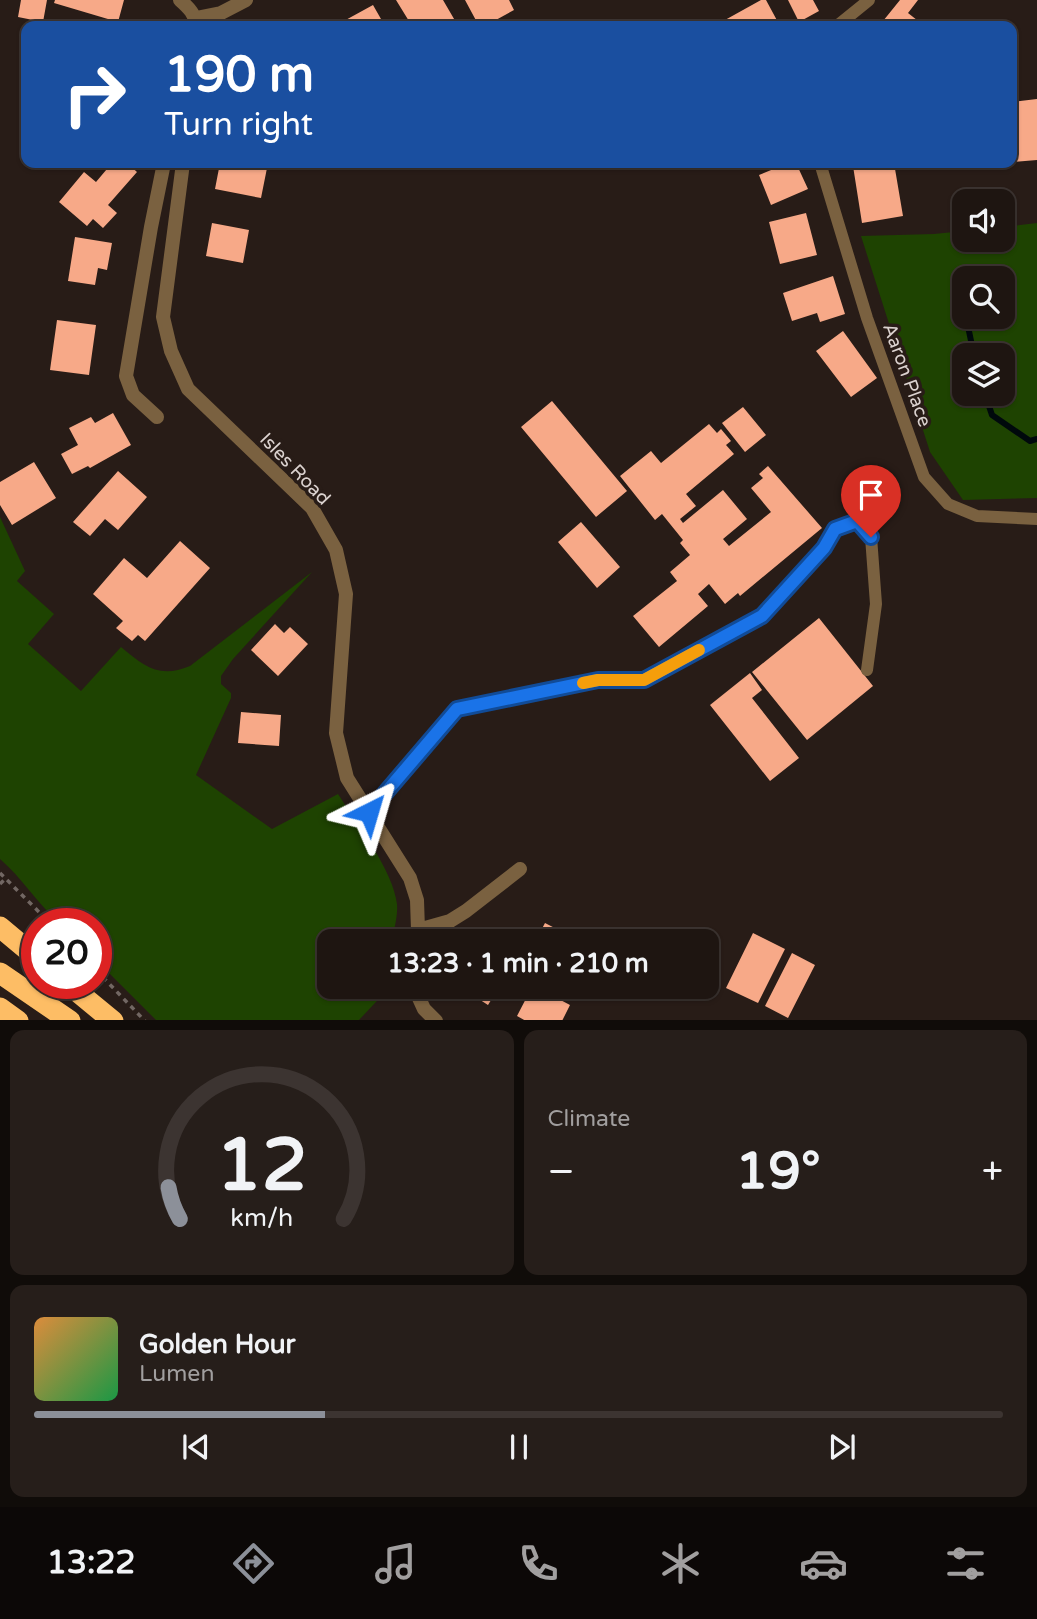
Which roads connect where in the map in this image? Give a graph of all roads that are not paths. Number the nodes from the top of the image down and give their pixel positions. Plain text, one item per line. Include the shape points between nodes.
1 (180, 0) edge
2 (246, 0) edge
3 (869, 0) edge
4 (196, 21) edge
5 (200, 21) edge
6 (843, 21) edge
7 (163, 168) edge
8 (182, 168) edge
9 (822, 168) edge
10 (157, 417) dead end
11 (1037, 519) edge
12 (867, 670) dead end
13 (369, 812) junction
14 (520, 869) dead end
15 (0, 928) edge
16 (417, 929) edge
17 (431, 929) edge
18 (21, 945) edge
19 (0, 973) edge
20 (87, 999) edge
21 (419, 999) edge
22 (0, 1008) edge
23 (18, 1020) edge
24 (70, 1020) edge
25 (113, 1020) edge
26 (436, 1020) edge

1 - 4 street
2 - 5 street
3 - 6 lane
7 - 10 street via 126,376 133,395
8 - 13 street, Isles Road via 163,317 171,351 188,389 312,508 335,550 346,594 336,733 347,778
9 - 11 lane, Aaron Place via 867,318 924,477 948,504 977,516
12 - 13 lane via 876,604 871,537 857,521 835,529 824,548 762,616 644,680 598,680 457,709
13 - 16 street, Isles Road via 410,878 417,900
14 - 17 street via 466,911
15 - 18 highway
19 - 24 highway
20 - 25 highway
21 - 26 street
22 - 23 highway

